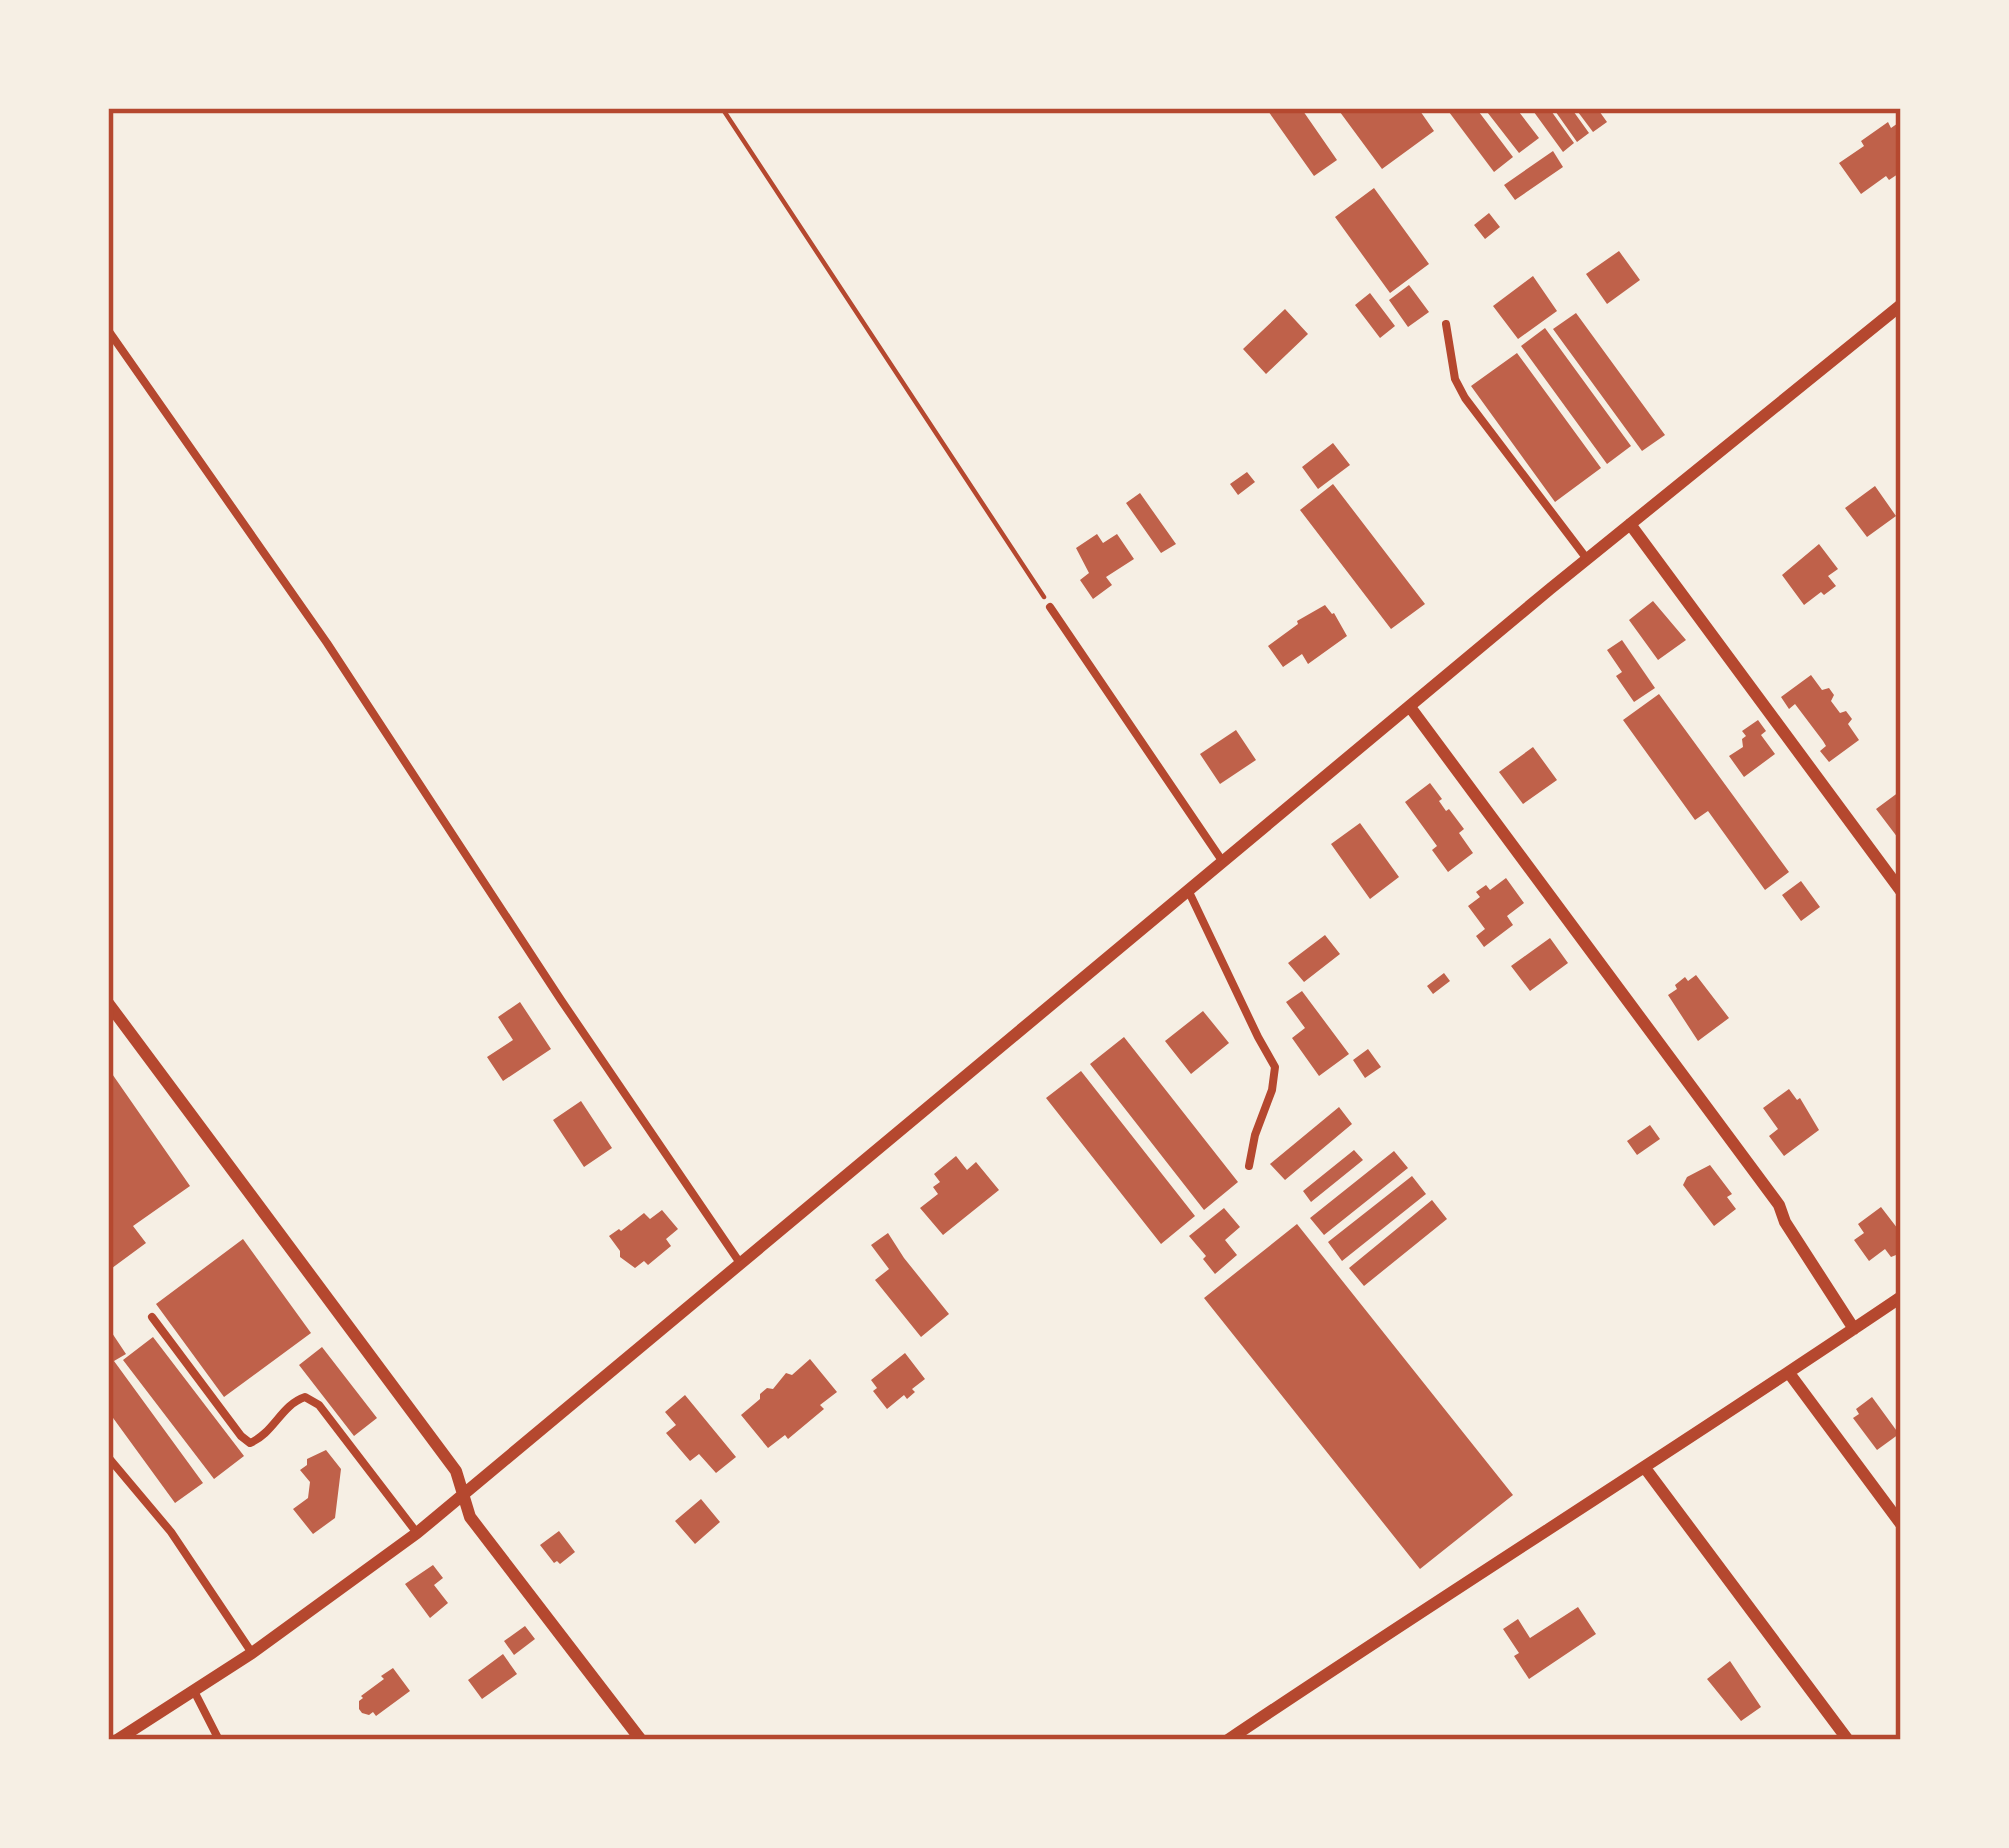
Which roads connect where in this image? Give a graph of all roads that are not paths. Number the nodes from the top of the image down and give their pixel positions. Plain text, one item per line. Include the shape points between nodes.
1 (1901, 305) edge
2 (1446, 324) dead end
3 (108, 330) edge
4 (1630, 524) junction
5 (1587, 559) junction
6 (1050, 607) road end
7 (1410, 707) junction
8 (1224, 863) junction
9 (1189, 891) junction
10 (1901, 891) edge
11 (108, 1003) edge
12 (1249, 1166) dead end
13 (741, 1264) junction
14 (1901, 1297) edge
15 (152, 1317) dead end
16 (1854, 1329) junction
17 (1789, 1372) junction
18 (108, 1457) edge
19 (1645, 1468) junction
20 (464, 1493) junction
21 (1901, 1524) edge
22 (417, 1533) junction
23 (252, 1652) junction
24 (194, 1691) junction
25 (117, 1740) edge
26 (219, 1740) edge
27 (641, 1740) edge
28 (1228, 1740) edge
29 (1848, 1740) edge

1 - 4 street
2 - 5 lane via 1465,398
3 - 13 lane
4 - 5 street
4 - 10 street
5 - 7 street
6 - 8 lane
7 - 8 street
7 - 16 street via 1779,1205
8 - 9 street
9 - 12 lane via 1275,1067
9 - 13 street
11 - 20 street via 456,1471
13 - 20 street
14 - 16 street
15 - 22 lane via 250,1443 293,1401 319,1405
16 - 17 street
17 - 19 street
17 - 21 street
18 - 23 lane via 171,1532
19 - 28 street
19 - 29 street
20 - 22 street
20 - 27 street via 470,1517
22 - 23 street
23 - 24 street
24 - 25 street
24 - 26 lane

